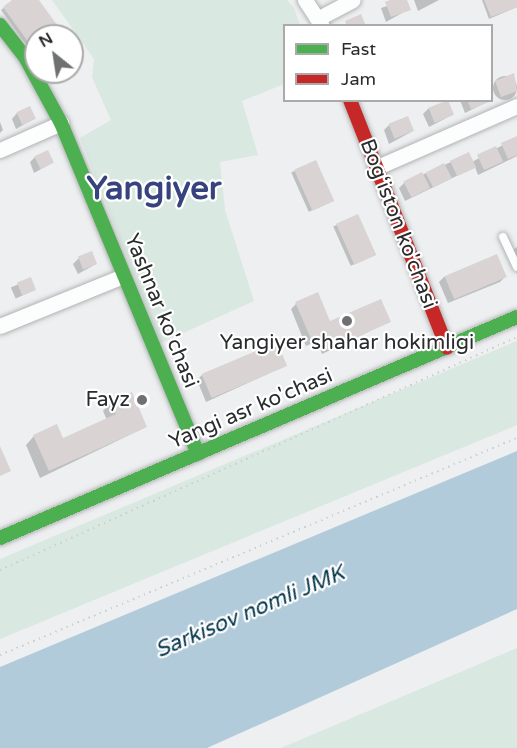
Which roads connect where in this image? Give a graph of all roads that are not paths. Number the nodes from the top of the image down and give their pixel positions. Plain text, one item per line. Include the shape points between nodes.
1 (305, 0) edge
2 (353, 0) edge
3 (321, 22) edge
4 (0, 25) edge
5 (351, 102) edge
6 (517, 106) edge
7 (61, 123) junction
8 (0, 150) edge
9 (375, 168) junction
10 (502, 237) dead end
11 (517, 267) edge
12 (123, 276) junction
13 (517, 317) edge
14 (0, 326) edge
15 (447, 348) junction
16 (198, 454) junction
17 (0, 537) edge

1 - 3 street
2 - 3 street
4 - 7 street, Yashnar ko'chasi via 25,57
5 - 9 street, Bog‘iston ko'chasi
6 - 9 street
7 - 8 street
7 - 12 street, Yashnar ko'chasi
9 - 15 street, Bog‘iston ko'chasi
10 - 11 lane
12 - 14 street
12 - 16 street, Yashnar ko'chasi
13 - 15 street, Yangi asr ko'chasi
15 - 16 street, Yangi asr ko'chasi
16 - 17 street, Yangi asr ko'chasi

